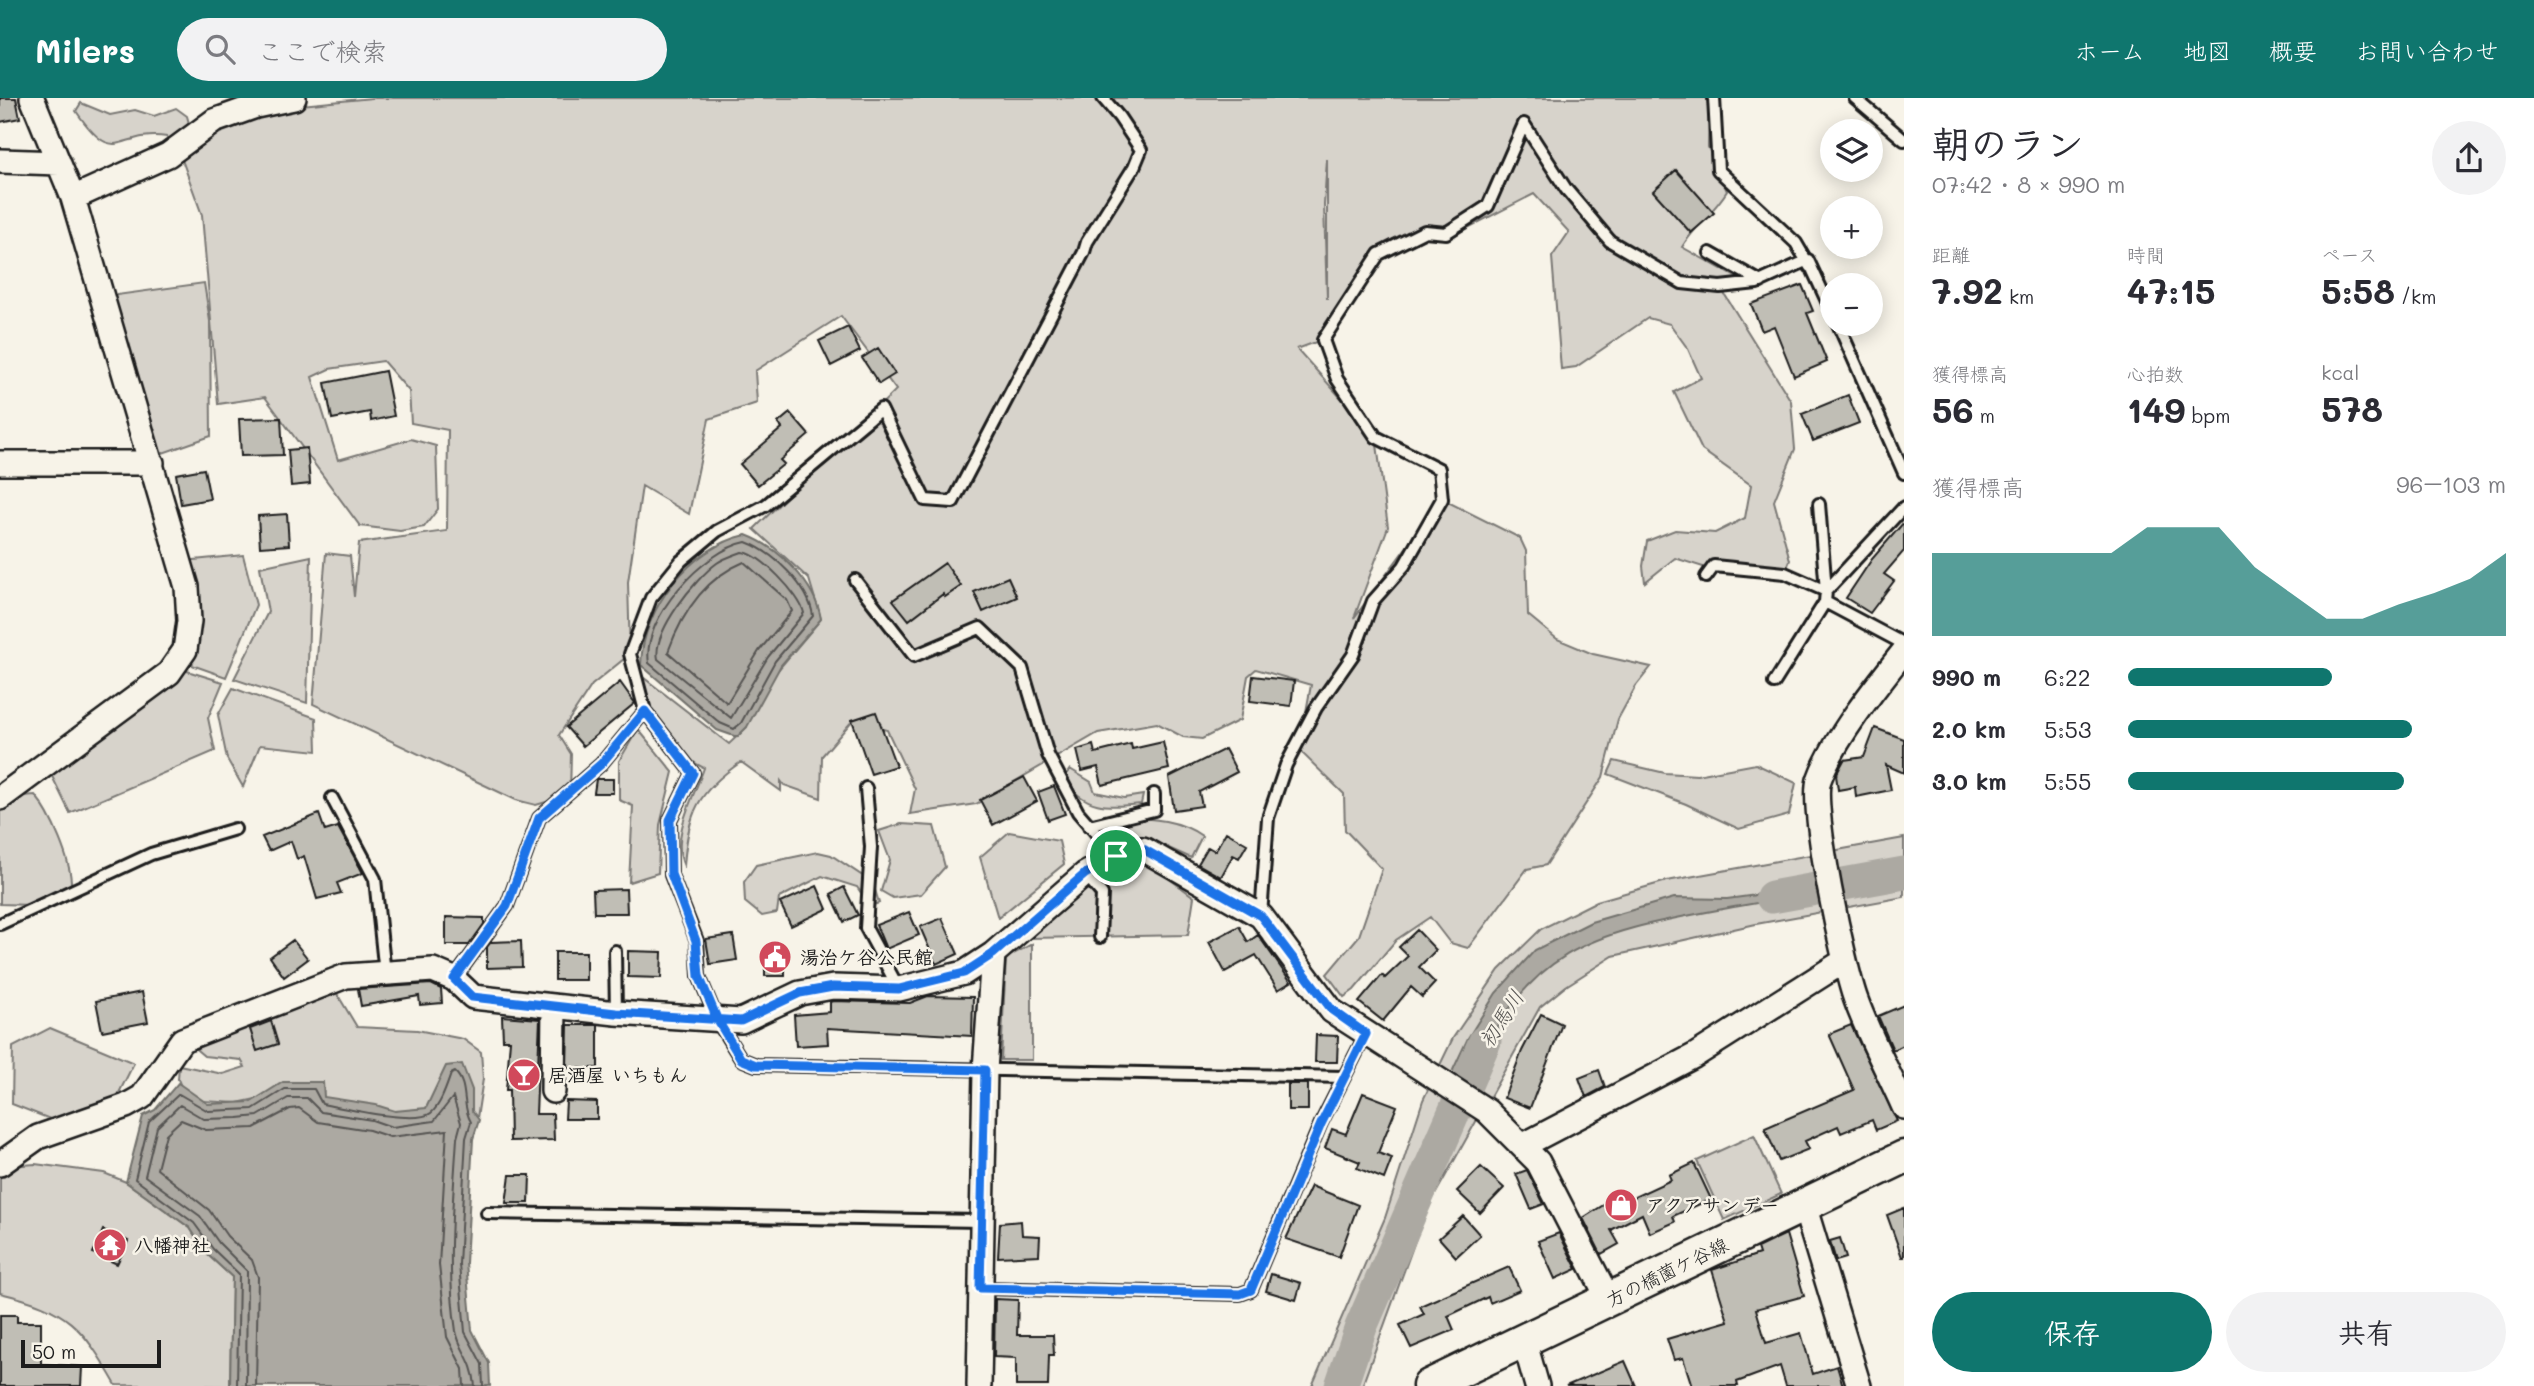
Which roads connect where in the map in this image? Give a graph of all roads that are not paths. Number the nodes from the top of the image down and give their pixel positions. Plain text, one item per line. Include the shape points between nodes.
1 (32, 98) edge
2 (294, 98) edge
3 (1103, 98) edge
4 (1714, 98) edge
5 (1855, 98) edge
6 (1904, 140) edge
7 (0, 162) edge
8 (60, 163) junction
9 (73, 198) junction
10 (1710, 253) dead end
11 (1808, 260) junction
12 (1760, 282) junction
13 (1820, 286) edge
14 (1820, 295) edge
15 (1841, 336) edge
16 (0, 463) edge
17 (152, 463) junction
18 (1904, 473) edge
19 (1819, 504) dead end
20 (1904, 507) edge
21 (1706, 577) dead end
22 (855, 580) dead end
23 (1825, 596) junction
24 (1904, 644) edge
25 (1904, 652) edge
26 (1774, 683) dead end
27 (645, 711) junction
28 (866, 788) dead end
29 (1154, 794) dead end
30 (0, 798) edge
31 (332, 798) dead end
32 (1089, 825) junction
33 (235, 829) dead end
34 (1116, 856) junction
35 (1085, 874) junction
36 (1261, 916) junction
37 (0, 923) edge
38 (1100, 937) dead end
39 (615, 951) dead end
40 (993, 954) junction
41 (1844, 961) junction
42 (384, 974) junction
43 (454, 979) junction
44 (899, 989) junction
45 (554, 1006) junction
46 (616, 1013) junction
47 (718, 1021) junction
48 (1366, 1034) junction
49 (985, 1070) junction
50 (1344, 1077) junction
51 (553, 1091) dead end
52 (1904, 1107) edge
53 (1522, 1146) junction
54 (1904, 1157) edge
55 (0, 1164) edge
56 (1804, 1205) junction
57 (487, 1213) dead end
58 (982, 1221) junction
59 (980, 1288) junction
60 (1609, 1300) junction
61 (1524, 1340) junction
62 (979, 1386) edge
63 (1429, 1386) edge
64 (1537, 1386) edge
65 (1859, 1386) edge

1 - 8 street
2 - 9 street via 214,121 168,155
3 - 27 lane via 1141,150 1087,242 953,502 925,500 881,409 766,505 717,531 681,561 650,598 630,653
4 - 11 lane via 1718,170 1760,206
5 - 6 lane
7 - 8 street
8 - 9 street
9 - 17 street
10 - 12 lane
11 - 12 lane
11 - 13 lane
11 - 14 lane
12 - 36 lane via 1720,287 1682,283 1610,241 1566,189 1524,124 1488,206 1446,233 1425,230 1379,254 1323,340 1337,379 1376,437 1439,469 1442,499 1404,566 1373,601 1353,654 1295,744 1268,818
15 - 18 lane
16 - 17 street
17 - 30 street via 187,587 185,650 169,673
19 - 23 lane
20 - 23 lane
21 - 23 lane via 1714,566 1785,573
22 - 32 lane via 914,656 980,628 1022,668 1048,755
23 - 24 lane
23 - 26 lane
25 - 41 street via 1848,730 1818,783 1826,866
27 - 43 lane via 601,764 539,818 507,906
27 - 47 lane via 693,773 670,820 671,874 696,941 699,976
28 - 44 lane via 872,847 866,928
29 - 32 lane via 1154,810
31 - 42 lane via 375,879
32 - 34 lane
33 - 37 lane via 151,854
34 - 35 street
34 - 36 street via 1143,849
35 - 38 lane via 1102,894
35 - 40 street
36 - 48 street via 1332,1010
39 - 46 lane
40 - 44 street via 964,973
40 - 49 street
41 - 52 street via 1856,1000
41 - 53 street via 1694,1056
42 - 43 street via 433,970
42 - 55 street via 346,976 182,1040 142,1097 126,1107 38,1137
43 - 45 street via 472,997
44 - 47 street via 833,987 800,993 741,1021
45 - 46 street
45 - 51 street
46 - 47 street
47 - 49 lane via 741,1059 756,1065
48 - 50 lane
48 - 53 street via 1487,1111
49 - 50 lane
49 - 58 street
50 - 59 lane via 1251,1290 1240,1294
53 - 60 street via 1538,1162
54 - 56 main road, 方の橋薗ケ谷線
56 - 60 main road, 方の橋薗ケ谷線
56 - 65 street
57 - 58 lane
58 - 59 street
59 - 62 street
60 - 61 main road, 方の橋薗ケ谷線
61 - 63 main road, 方の橋薗ケ谷線
61 - 64 street

